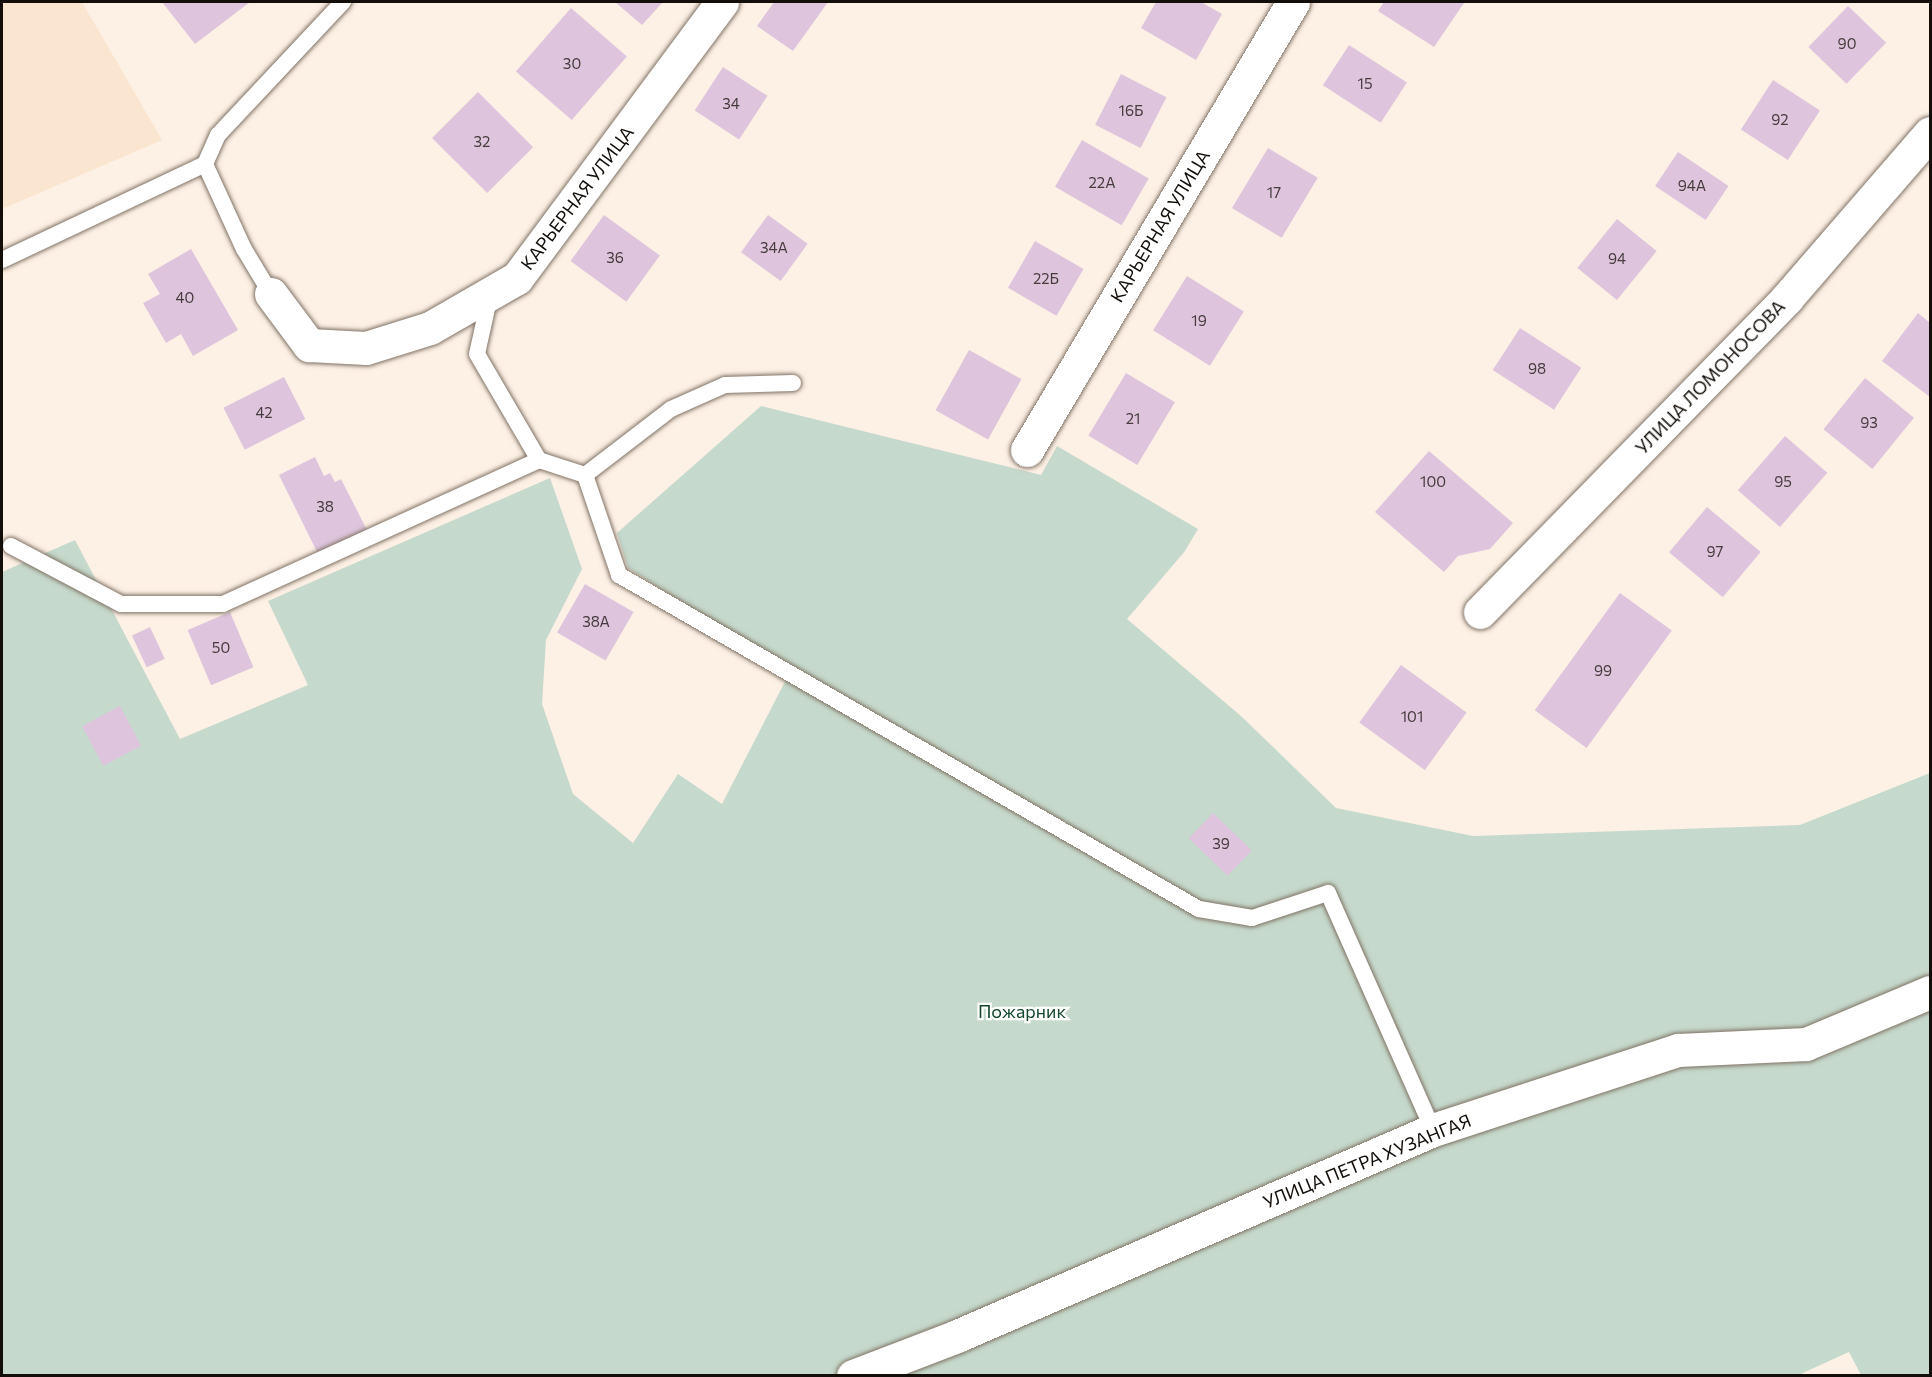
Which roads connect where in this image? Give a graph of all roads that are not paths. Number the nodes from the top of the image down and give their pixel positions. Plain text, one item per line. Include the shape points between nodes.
1 (343, 2) edge
2 (722, 2) edge
3 (1293, 2) edge
4 (1930, 133) edge
5 (205, 164) junction
6 (2, 260) edge
7 (271, 294) joint
8 (490, 294) junction
9 (793, 383) dead end
10 (1027, 450) dead end
11 (539, 460) junction
12 (585, 475) junction
13 (11, 546) dead end
14 (1480, 612) dead end
15 (1930, 992) edge
16 (1433, 1130) junction
17 (854, 1376) edge

1 - 5 lane via 218,135
2 - 8 street, КАРЬЕРНАЯ УЛИЦА via 517,278
3 - 10 street, КАРЬЕРНАЯ УЛИЦА
4 - 14 street, УЛИЦА ЛОМОНОСОВА via 1787,298
5 - 6 lane
5 - 7 lane via 244,249
7 - 8 street, КАРЬЕРНАЯ УЛИЦА via 309,345 366,348 430,328
8 - 11 lane via 477,354
9 - 12 lane via 725,385 671,409
11 - 12 lane
11 - 13 lane via 223,604 121,604
12 - 16 lane via 619,575 1199,909 1252,918 1328,893
15 - 16 street, УЛИЦА ПЕТРА ХУЗАНГАЯ via 1806,1044 1678,1050
16 - 17 street, УЛИЦА ПЕТРА ХУЗАНГАЯ via 957,1336

